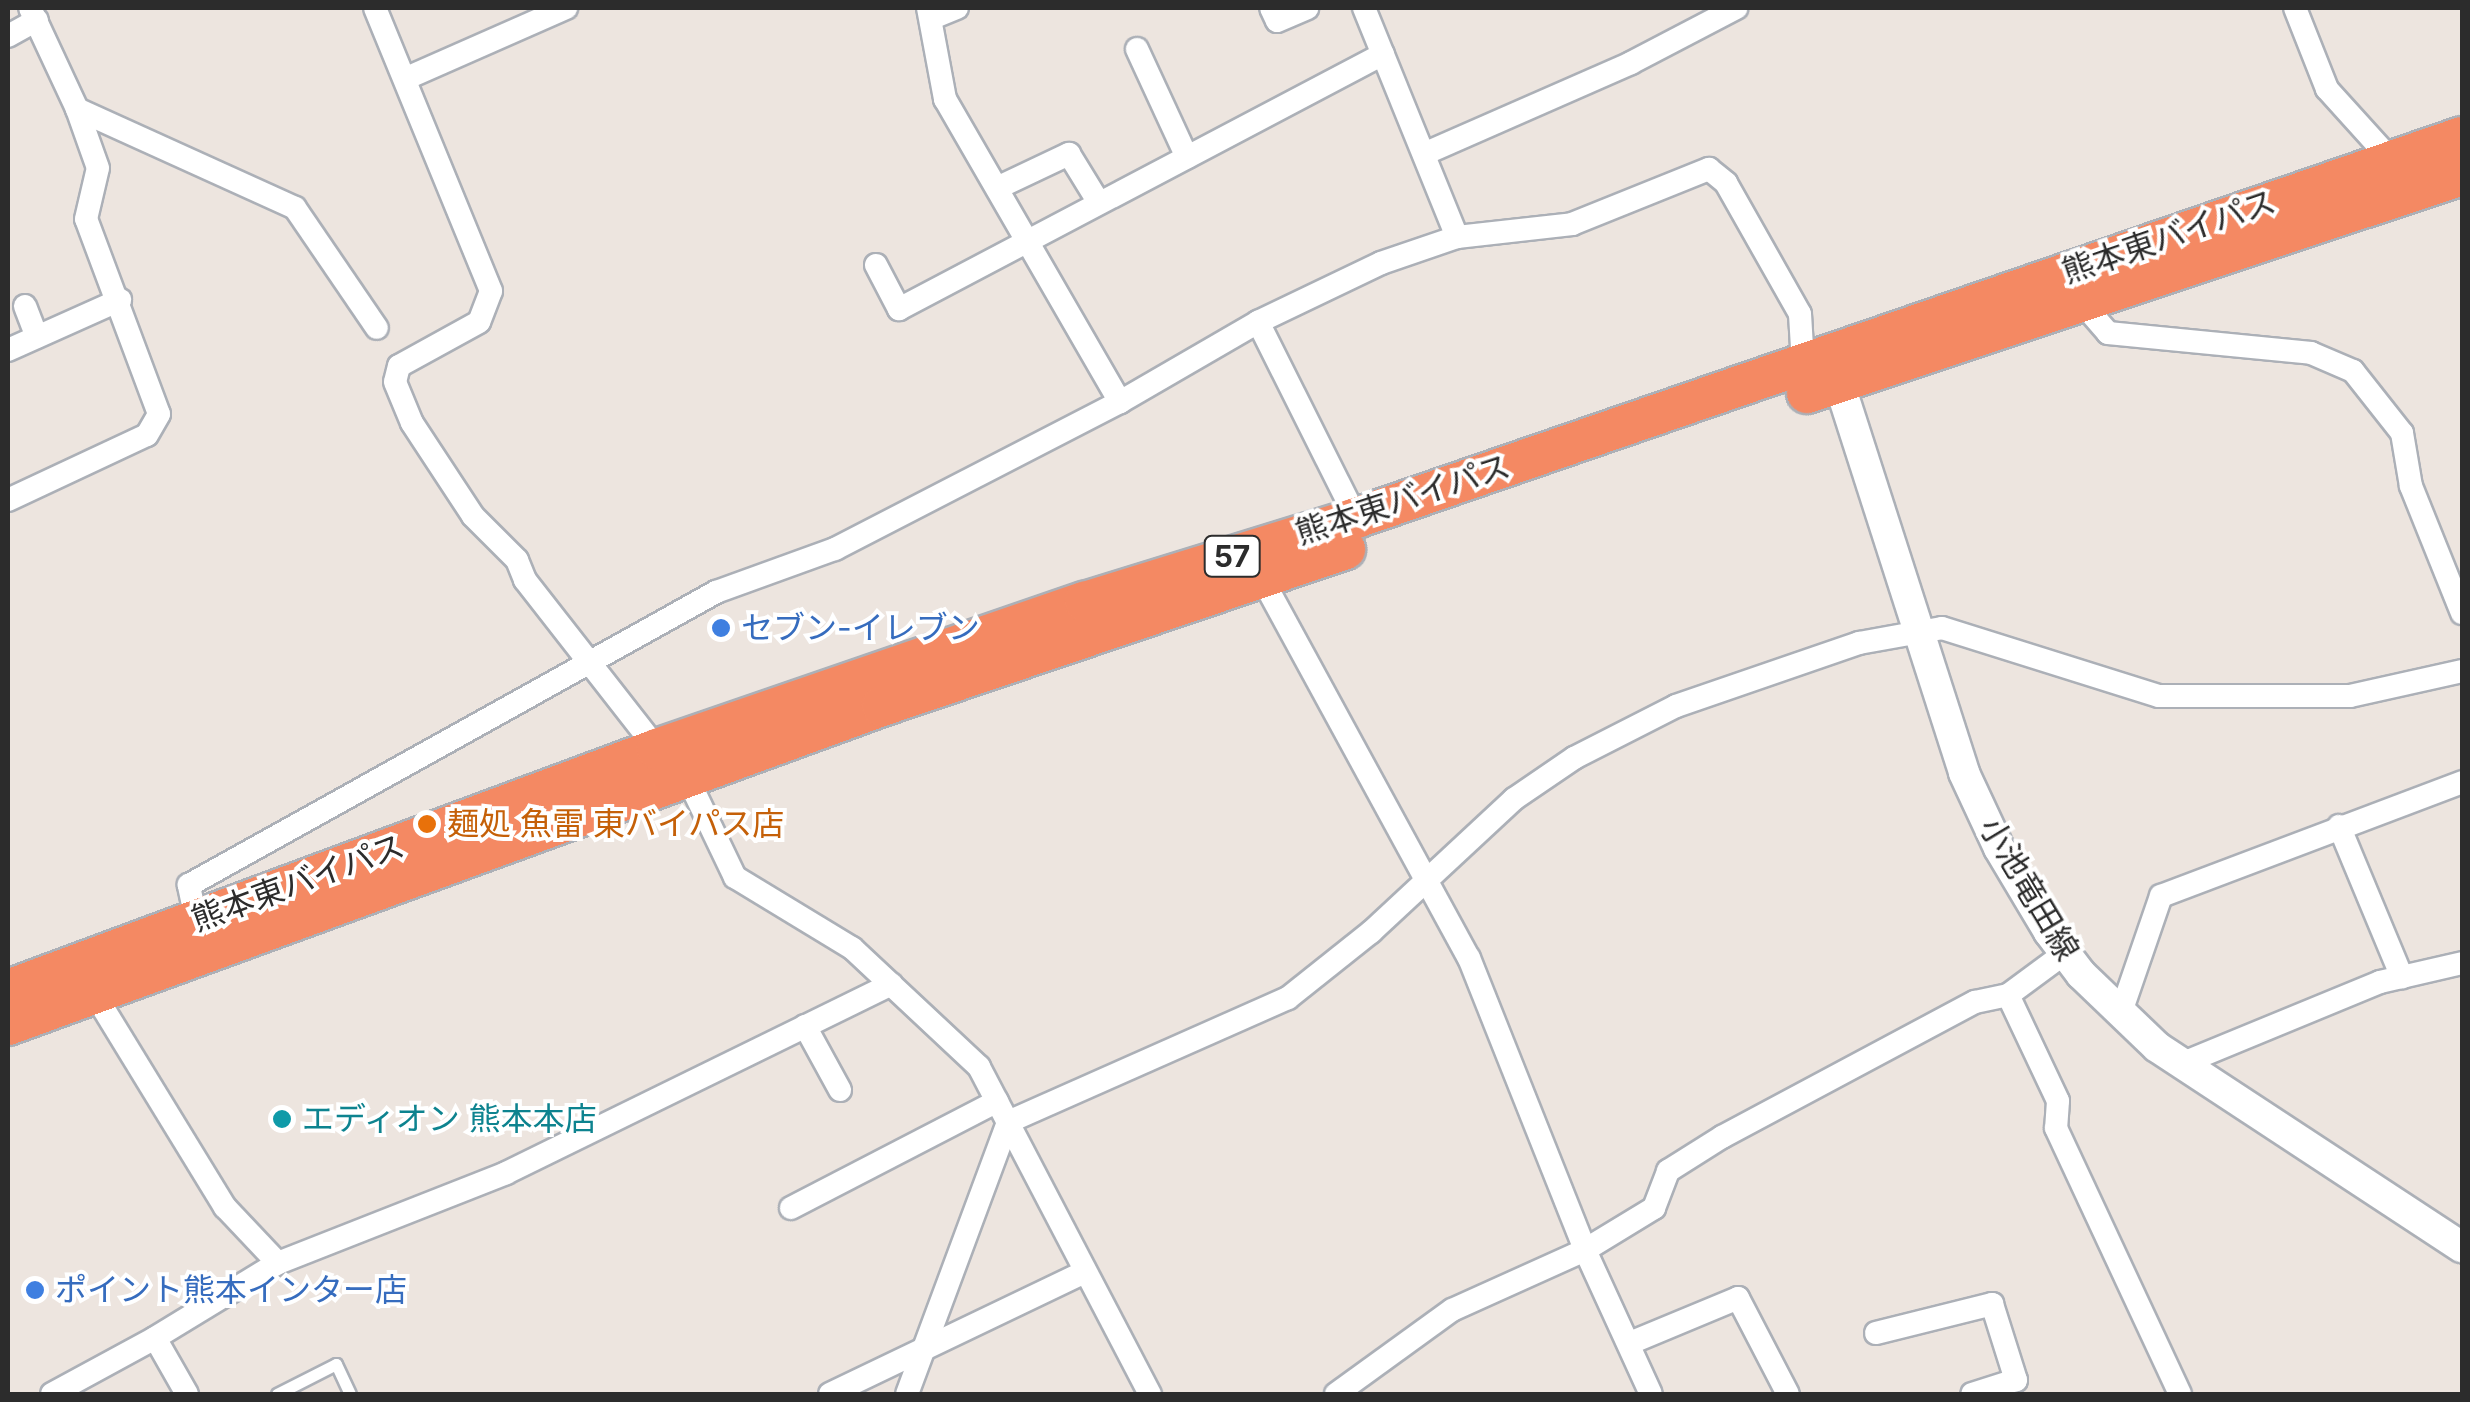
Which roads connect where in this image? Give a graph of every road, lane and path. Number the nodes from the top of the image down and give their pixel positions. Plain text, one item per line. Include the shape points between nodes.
1 (375, 8) edge
2 (566, 8) edge
3 (957, 8) edge
4 (1271, 8) edge
5 (1307, 8) edge
6 (1364, 8) edge
7 (1736, 8) edge
8 (2296, 8) edge
9 (930, 12) edge
10 (34, 14) edge
11 (8, 36) edge
12 (1137, 49) dead end
13 (1383, 54) junction
14 (407, 78) junction
15 (77, 109) junction
16 (2462, 137) edge
17 (1424, 154) junction
18 (1186, 157) junction
19 (2392, 161) junction
20 (2462, 175) edge
21 (997, 188) junction
22 (1099, 203) junction
23 (1457, 238) junction
24 (1027, 241) junction
25 (876, 265) dead end
26 (120, 300) junction
27 (2083, 304) junction
28 (25, 306) dead end
29 (1258, 322) junction
30 (377, 328) dead end
31 (37, 336) junction
32 (8, 350) edge
33 (1824, 368) junction
34 (1120, 402) junction
35 (8, 500) edge
36 (1356, 518) junction
37 (1261, 577) junction
38 (2462, 613) edge
39 (1917, 630) junction
40 (589, 664) junction
41 (2462, 671) edge
42 (656, 749) junction
43 (687, 777) junction
44 (2462, 782) edge
45 (2339, 826) junction
46 (1424, 883) junction
47 (196, 918) junction
48 (2066, 953) junction
49 (2462, 963) edge
50 (2402, 977) junction
51 (891, 984) junction
52 (8, 990) edge
53 (95, 995) junction
54 (2008, 996) junction
55 (2120, 1015) junction
56 (8, 1025) edge
57 (805, 1026) junction
58 (2181, 1064) junction
59 (840, 1090) dead end
60 (1003, 1112) junction
61 (791, 1208) dead end
62 (2462, 1247) edge
63 (1586, 1250) junction
64 (278, 1262) junction
65 (1082, 1273) junction
66 (1876, 1333) dead end
67 (155, 1338) junction
68 (1630, 1343) junction
69 (924, 1349) junction
70 (52, 1394) edge
71 (186, 1394) edge
72 (278, 1394) edge
73 (350, 1394) edge
74 (830, 1394) edge
75 (907, 1394) edge
76 (1150, 1394) edge
77 (1336, 1394) edge
78 (1651, 1394) edge
79 (1788, 1394) edge
80 (1972, 1394) edge
81 (2180, 1394) edge

1 - 14 street
2 - 14 street
3 - 9 street
4 - 5 street via 1276,21
6 - 13 street
7 - 17 street via 1632,63
8 - 19 street via 2327,89
9 - 21 street via 937,78
10 - 11 street
10 - 15 street
12 - 18 street
13 - 17 street
13 - 18 street
14 - 40 street via 491,300 479,322 399,366 400,399 473,516 517,560
15 - 26 street via 98,168 86,216
15 - 30 street via 295,208
16 - 19 highway, 熊本東バイパス / 57
17 - 23 street
18 - 22 street
19 - 33 highway, 熊本東バイパス / 57
20 - 27 highway, 熊本東バイパス / 57
21 - 22 street via 1070,154
21 - 24 street
22 - 24 street
23 - 29 street via 1382,263
23 - 33 street via 1572,224 1709,169 1726,183
24 - 25 street via 898,309
24 - 34 street
26 - 31 street
26 - 35 street via 159,406 152,429
27 - 33 highway, 熊本東バイパス / 57
27 - 38 street via 2108,333 2311,353 2353,371 2406,442 2411,486
28 - 31 street
29 - 34 street
29 - 36 street
31 - 32 street
33 - 36 highway, 熊本東バイパス / 57
33 - 37 highway, 熊本東バイパス / 57
33 - 39 main road, 小池竜田線
34 - 40 street via 835,549 727,586
36 - 42 highway, 熊本東バイパス / 57 via 1085,602
37 - 43 highway, 熊本東バイパス / 57
37 - 46 street via 1319,673
39 - 41 street via 1972,636 2128,689 2176,697 2363,695
39 - 46 street via 1676,706 1605,740 1514,799
39 - 48 main road, 小池竜田線 via 1964,773 1998,848
40 - 42 street
40 - 47 street via 189,885
42 - 43 street
42 - 47 highway, 熊本東バイパス / 57
43 - 51 street via 735,877 831,934
43 - 53 highway, 熊本東バイパス / 57
44 - 45 street
45 - 50 street
45 - 55 street via 2161,896
46 - 60 street via 1288,998
46 - 63 street via 1469,958
47 - 52 highway, 熊本東バイパス / 57
48 - 54 street
48 - 55 main road, 小池竜田線
49 - 50 street
50 - 58 street
51 - 57 street
51 - 60 street via 968,1055
53 - 56 highway, 熊本東バイパス / 57
53 - 64 street via 224,1207
54 - 63 street via 1975,1002 1722,1137 1668,1172 1654,1208
54 - 81 street via 2058,1101 2056,1128
55 - 58 main road, 小池竜田線
57 - 59 street
57 - 64 street via 506,1174
58 - 62 main road, 小池竜田線
60 - 61 street
60 - 65 street
60 - 69 street
63 - 68 street
63 - 77 street via 1452,1310
64 - 67 street
65 - 69 street
65 - 76 street
66 - 80 street via 1992,1304 2016,1380
67 - 70 street
67 - 71 street
68 - 78 street
68 - 79 street via 1738,1298
69 - 74 street
69 - 75 street
72 - 73 lane via 336,1364

